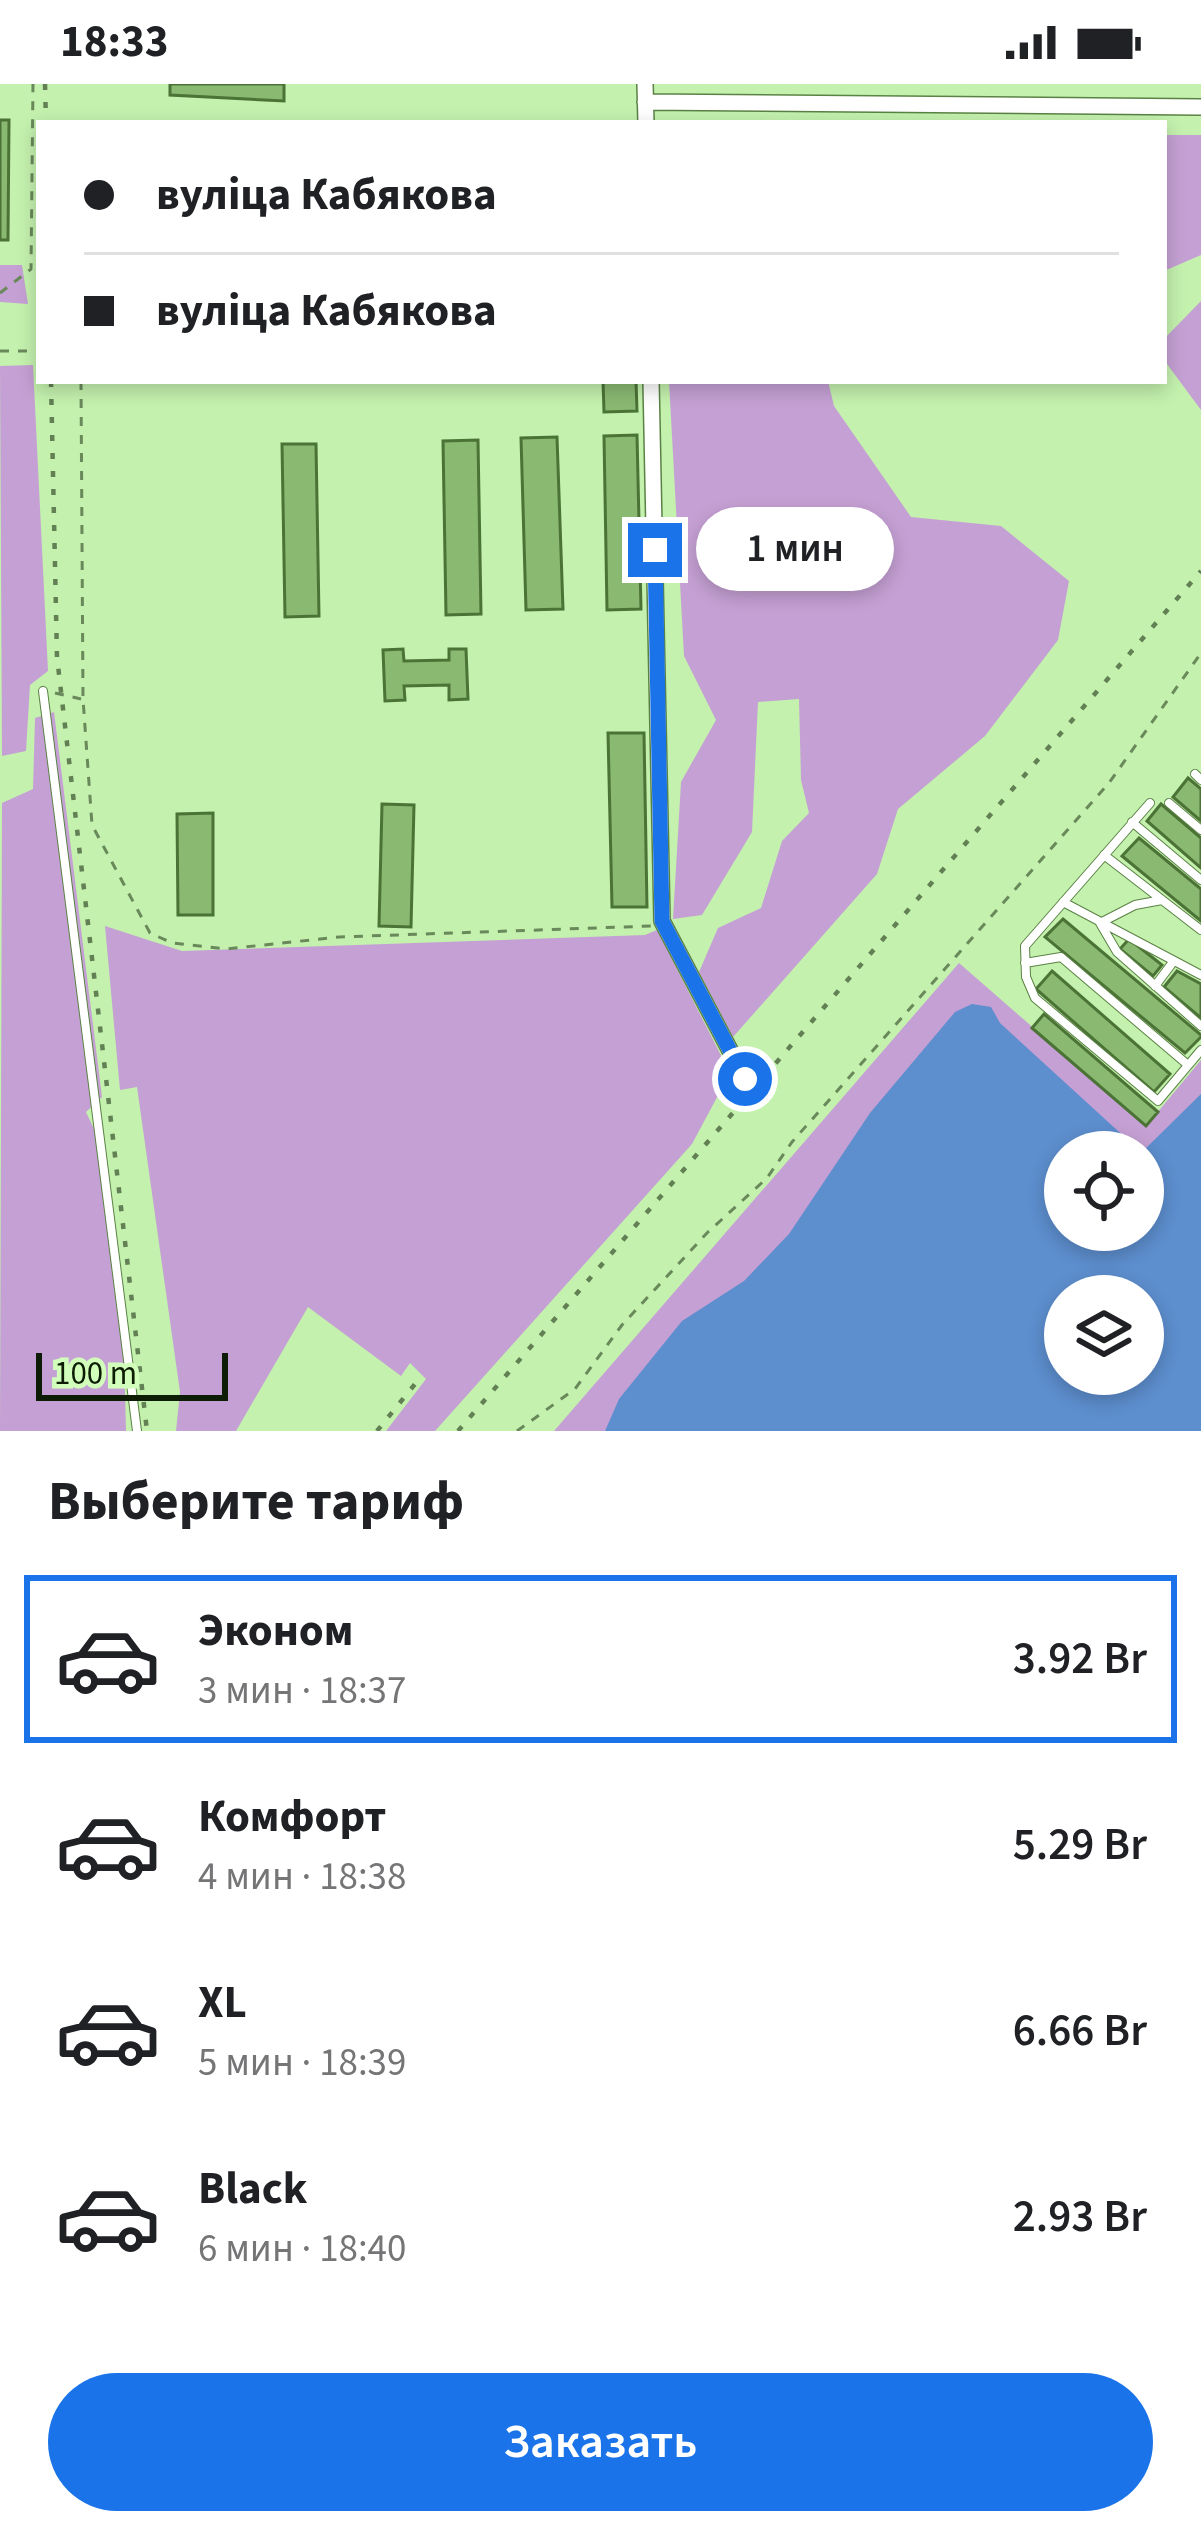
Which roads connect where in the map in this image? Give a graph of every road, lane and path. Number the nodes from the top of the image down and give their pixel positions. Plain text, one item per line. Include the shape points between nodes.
1 (33, 84) edge
2 (645, 93) edge
3 (1201, 106) edge
4 (0, 293) edge
5 (0, 351) edge
6 (36, 351) edge
7 (81, 384) edge
8 (651, 384) edge
9 (1201, 653) edge
10 (43, 691) joint
11 (83, 699) junction
12 (1150, 802) dead end
13 (1169, 803) dead end
14 (1132, 822) junction
15 (1201, 830) edge
16 (1104, 855) junction
17 (1201, 880) edge
18 (1162, 900) junction
19 (1063, 902) junction
20 (662, 921) junction
21 (1100, 923) junction
22 (1201, 930) edge
23 (1173, 962) junction
24 (1025, 963) junction
25 (1201, 976) edge
26 (1155, 986) junction
27 (1201, 1026) edge
28 (1201, 1050) edge
29 (1189, 1065) junction
30 (745, 1079) dead end
31 (137, 1431) edge
32 (517, 1431) edge

1 - 4 path via 31,269
2 - 3 street
5 - 6 path
7 - 11 path
8 - 20 street
9 - 32 path via 1108,783 767,1178 622,1325 575,1389
10 - 11 path
10 - 31 lane
11 - 20 path via 92,825 149,933 172,943 226,949
12 - 14 lane
13 - 15 lane
14 - 16 lane
14 - 17 lane
16 - 18 lane
16 - 19 lane
18 - 21 lane
18 - 22 lane
19 - 21 lane
19 - 24 lane via 1025,946
20 - 30 street
21 - 23 lane
21 - 26 lane via 1117,952
23 - 25 lane
23 - 26 lane
24 - 29 lane via 1061,957
24 - 29 lane via 1035,998 1158,1101
26 - 27 lane
28 - 29 lane

